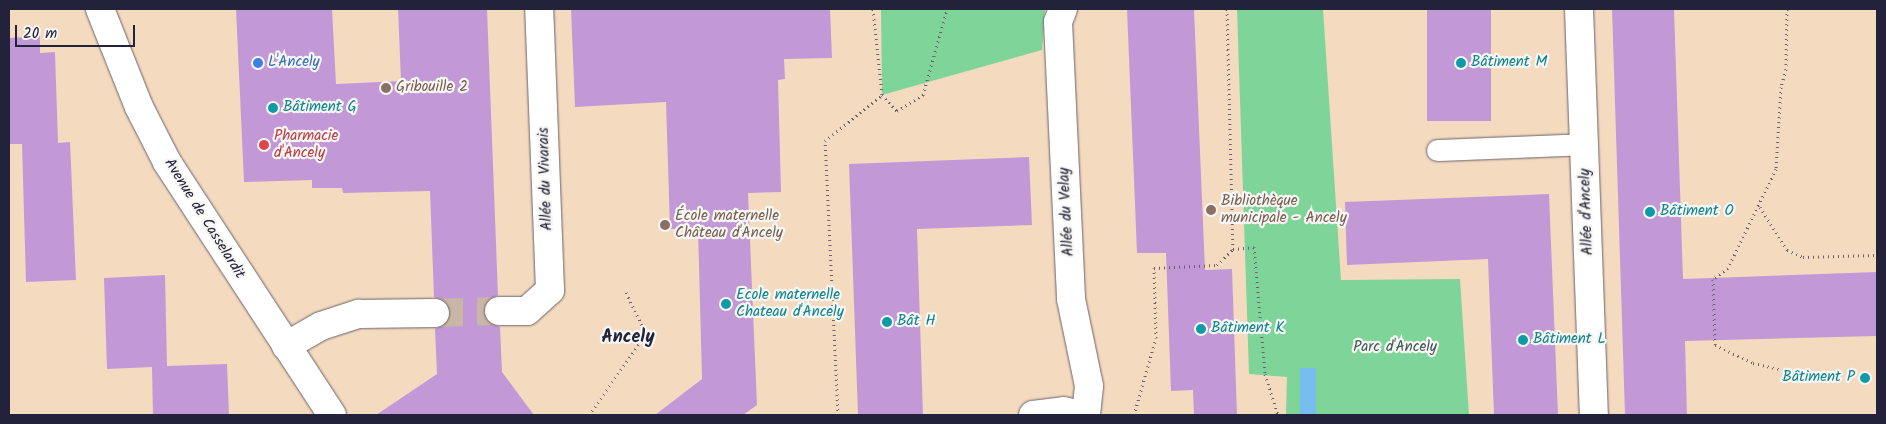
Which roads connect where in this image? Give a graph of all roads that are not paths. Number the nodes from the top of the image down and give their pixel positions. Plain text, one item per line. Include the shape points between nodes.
1 (100, 9) edge
2 (539, 9) edge
3 (1063, 9) edge
4 (1579, 9) edge
5 (1584, 144) junction
6 (1436, 150) dead end
7 (499, 311) tunnel mouth
8 (435, 312) tunnel mouth
9 (286, 346) junction
10 (332, 415) edge
11 (1033, 415) edge
12 (1079, 415) edge
13 (1086, 415) edge
14 (1594, 415) edge

1 - 9 street, Avenue de Casselardit via 139,107 167,162
2 - 7 street, Allée du Vivarais via 550,290 527,311
3 - 13 street, Allée du Velay via 1058,22 1071,299 1089,386
4 - 5 street, Allée d'Ancely
5 - 6 lane
5 - 14 street, Allée d'Ancely
8 - 9 street via 359,314 321,326
9 - 10 street, Avenue de Casselardit
11 - 12 street via 1064,412

